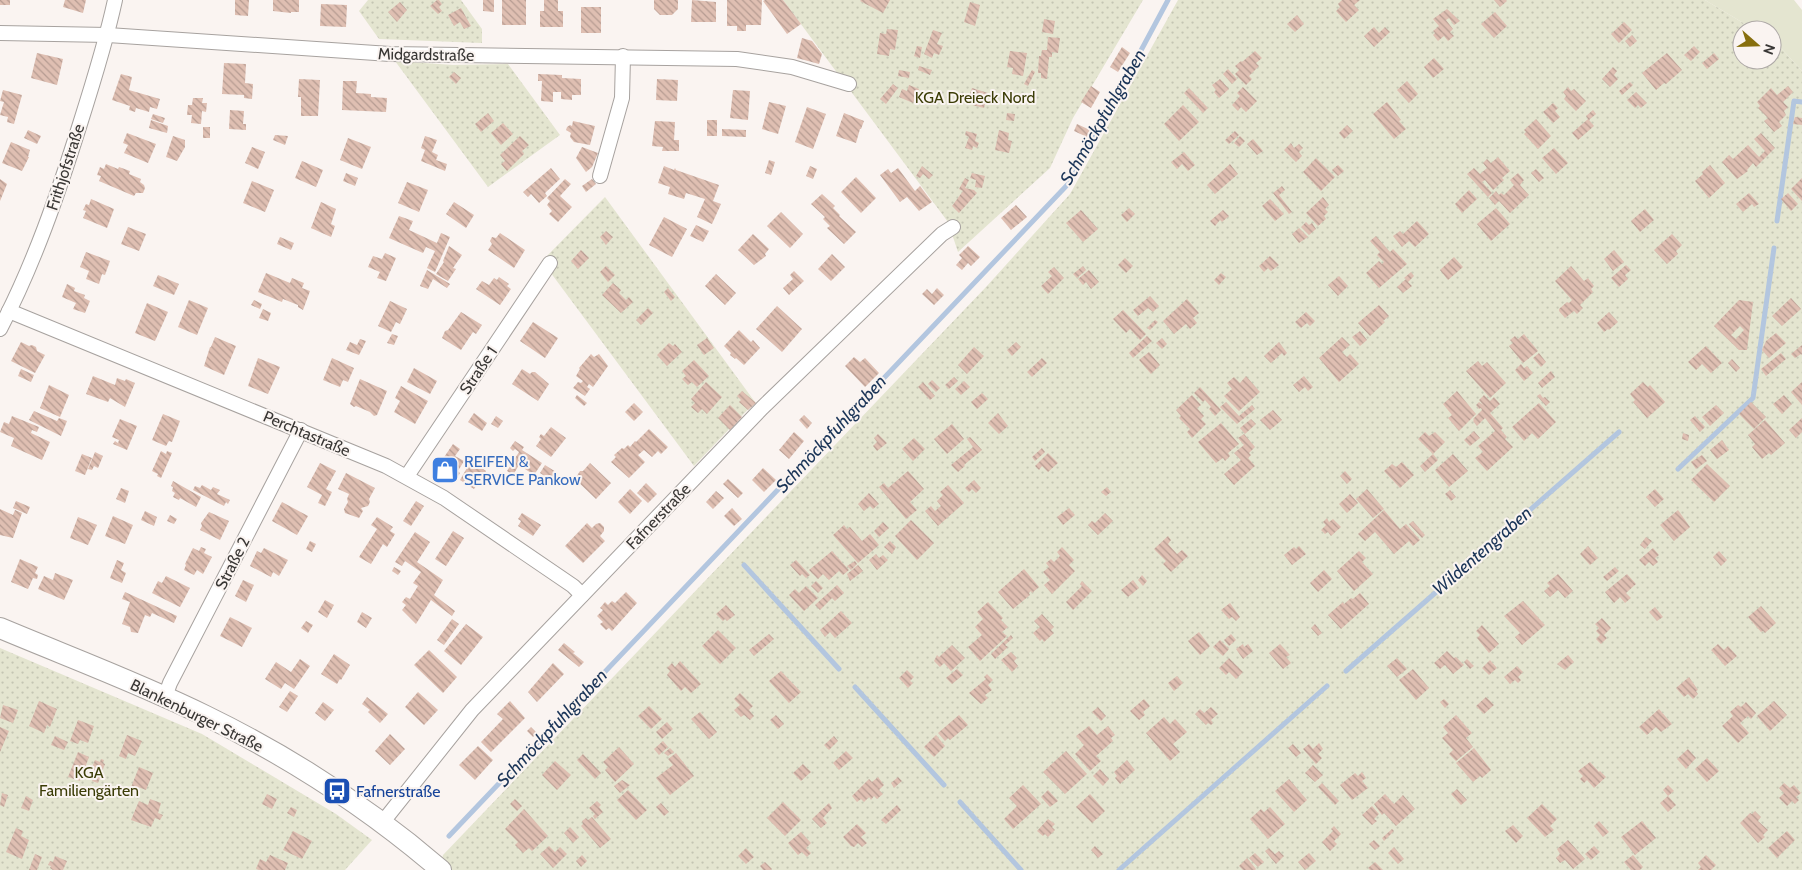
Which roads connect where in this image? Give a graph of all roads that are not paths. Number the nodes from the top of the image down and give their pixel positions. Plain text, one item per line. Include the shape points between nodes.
1 (115, 0) edge
2 (0, 33) edge
3 (108, 35) junction
4 (623, 56) junction
5 (849, 84) dead end
6 (600, 176) dead end
7 (953, 227) dead end
8 (550, 263) dead end
9 (9, 311) junction
10 (0, 329) edge
11 (301, 430) junction
12 (407, 476) junction
13 (582, 595) junction
14 (0, 628) edge
15 (165, 697) junction
16 (382, 823) junction
17 (440, 870) edge

1 - 3 street, Frithjofstraße
2 - 3 street, Midgardstraße
3 - 4 street, Midgardstraße via 390,54
3 - 9 street, Frithjofstraße via 48,220
4 - 5 street, Midgardstraße via 737,58 792,67
4 - 6 street via 622,98
7 - 13 street, Fafnerstraße via 762,408
8 - 12 street, Straße 1
9 - 10 street, Frithjofstraße
9 - 11 street, Perchtastraße
11 - 12 street, Perchtastraße
11 - 15 street, Straße 2
12 - 13 street, Perchtastraße
13 - 16 street, Fafnerstraße via 472,710
14 - 15 main road, Blankenburger Straße
15 - 16 main road, Blankenburger Straße via 281,756
16 - 17 main road, Blankenburger Straße

